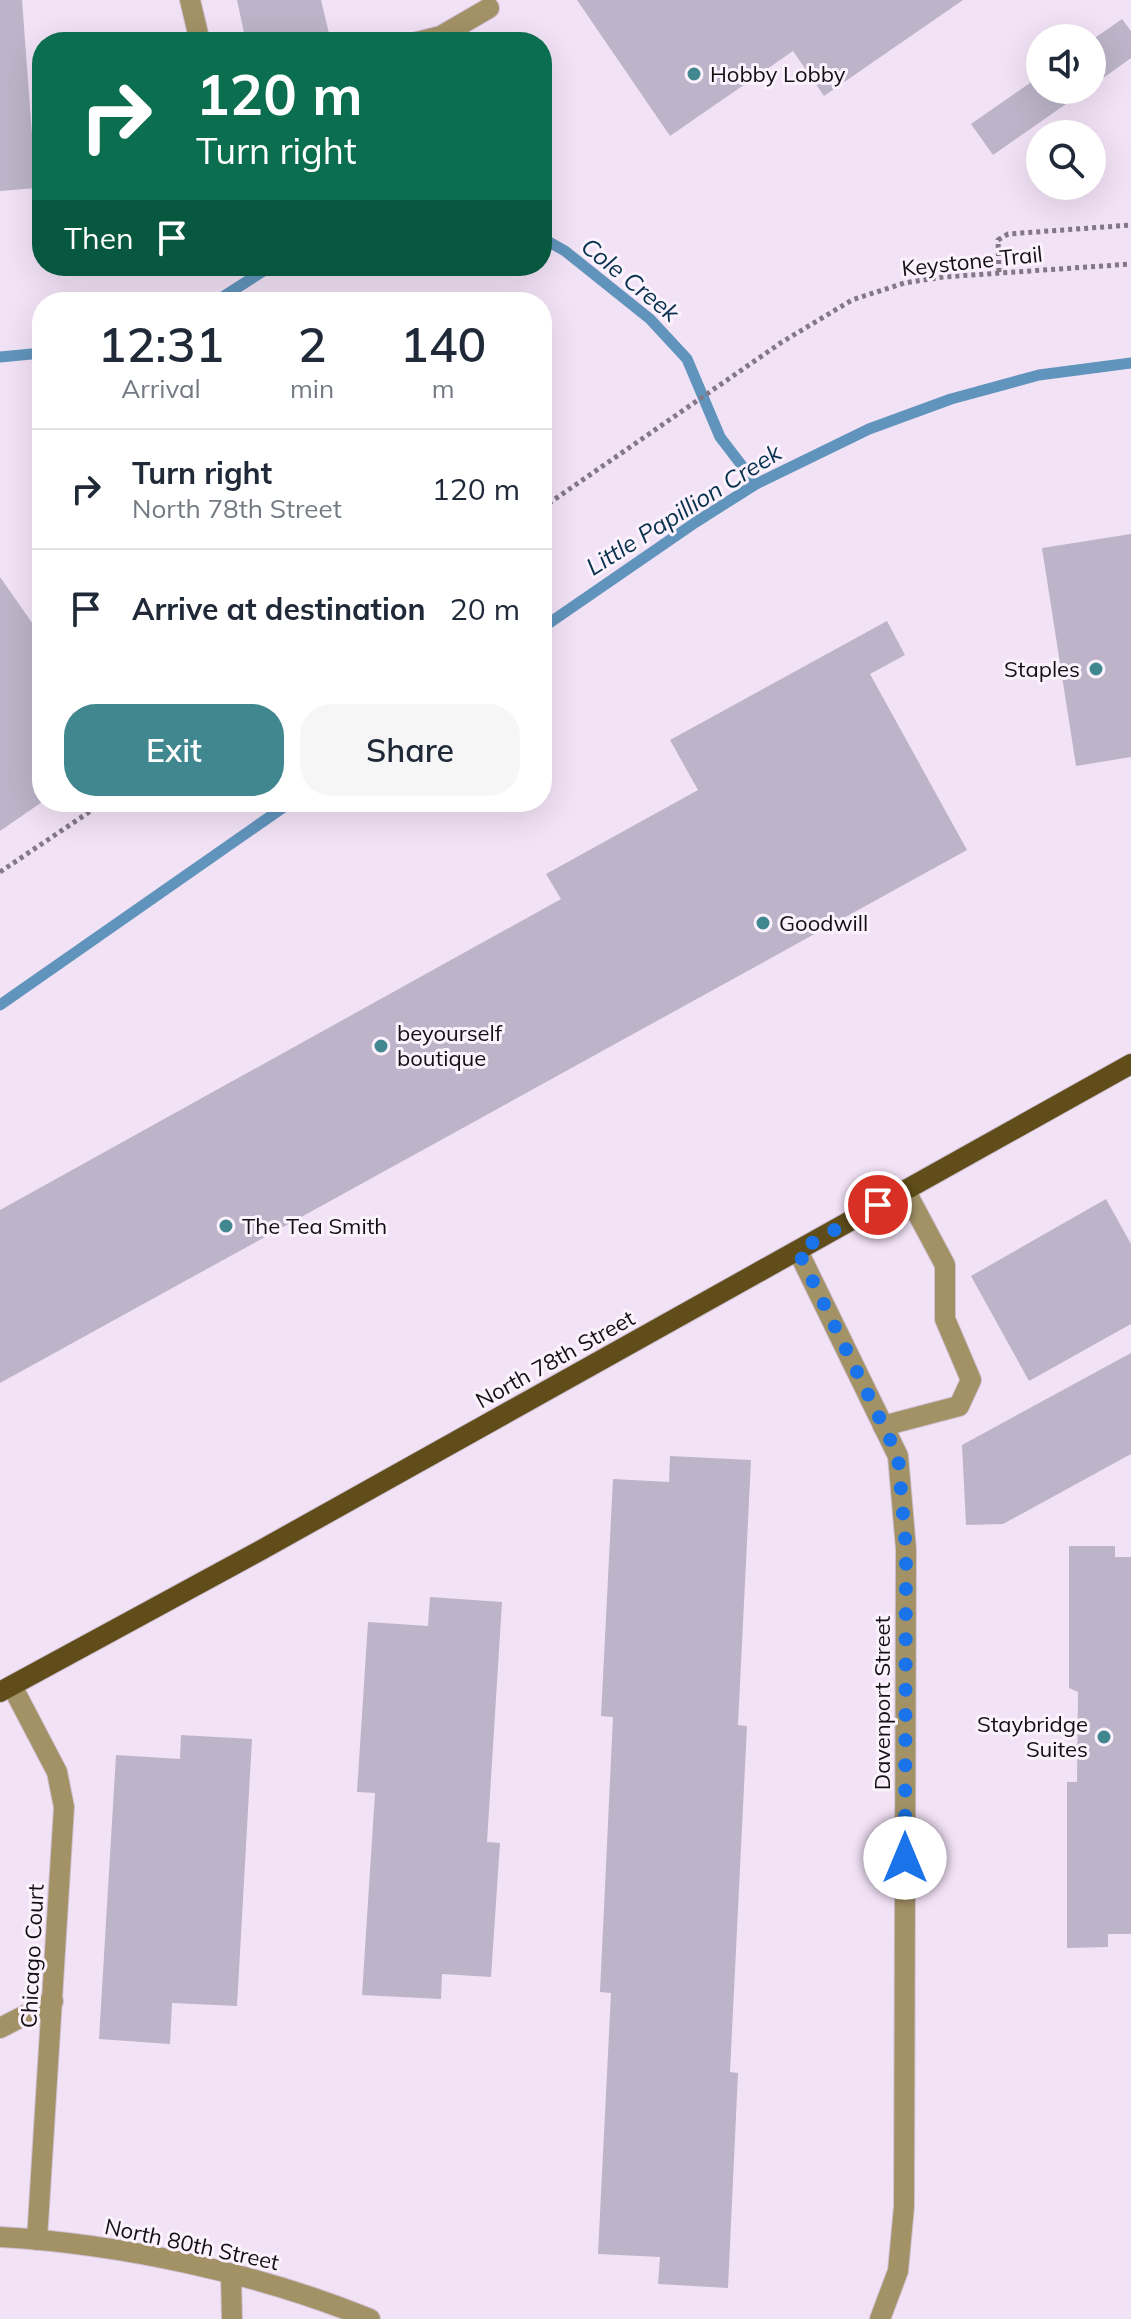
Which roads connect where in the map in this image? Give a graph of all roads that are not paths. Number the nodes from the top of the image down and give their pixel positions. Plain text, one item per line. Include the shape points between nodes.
1 (190, 0) edge
2 (489, 8) dead end
3 (198, 32) edge
4 (448, 32) edge
5 (1131, 1064) edge
6 (905, 1190) junction
7 (798, 1251) junction
8 (883, 1426) junction
9 (6, 1689) edge
10 (53, 2001) junction
11 (0, 2028) edge
12 (0, 2237) edge
13 (37, 2240) junction
14 (231, 2275) junction
15 (232, 2319) edge
16 (370, 2319) edge
17 (880, 2319) edge

1 - 3 street
2 - 4 street
5 - 6 main road, North 78th Street
6 - 7 main road, North 78th Street
6 - 8 street via 945,1265 945,1319 971,1380 959,1406
7 - 8 street, Davenport Street
7 - 9 main road, North 78th Street
8 - 17 street, Davenport Street via 898,1456 906,1549 904,2207 898,2271
9 - 10 street, Chicago Court via 57,1772 64,1795
10 - 11 street
10 - 13 street, Chicago Court
12 - 13 street, North 80th Street
13 - 14 street, North 80th Street
14 - 15 street
14 - 16 street, North 80th Street

